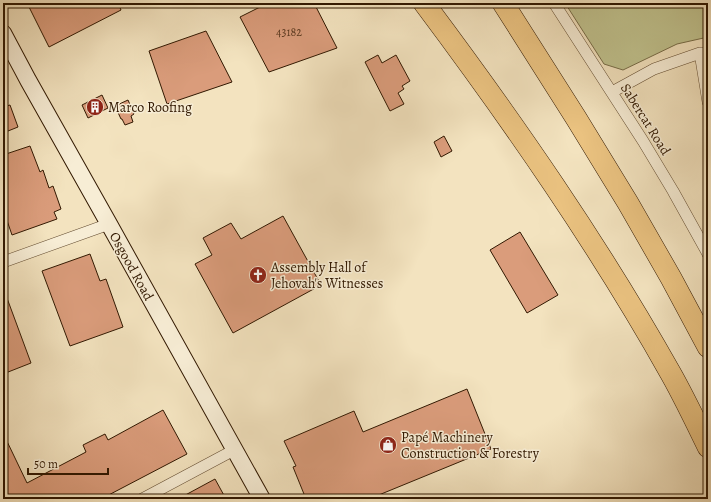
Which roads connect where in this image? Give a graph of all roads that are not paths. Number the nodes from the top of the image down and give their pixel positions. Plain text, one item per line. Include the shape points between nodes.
1 (424, 3) edge
2 (503, 3) edge
3 (554, 3) edge
4 (3, 33) edge
5 (704, 53) edge
6 (612, 92) junction
7 (708, 102) edge
8 (109, 224) junction
9 (708, 254) edge
10 (3, 262) edge
11 (708, 347) edge
12 (708, 447) edge
13 (234, 450) junction
14 (142, 499) edge
15 (262, 499) edge

1 - 12 highway via 522,138 585,232 671,375
2 - 11 highway via 628,203
3 - 6 street, Sabercat Road
4 - 8 main road, Osgood Road
5 - 6 street via 654,69
5 - 7 street
6 - 9 street, Sabercat Road via 670,184
8 - 10 street
8 - 13 main road, Osgood Road
13 - 14 street
13 - 15 main road, Osgood Road

